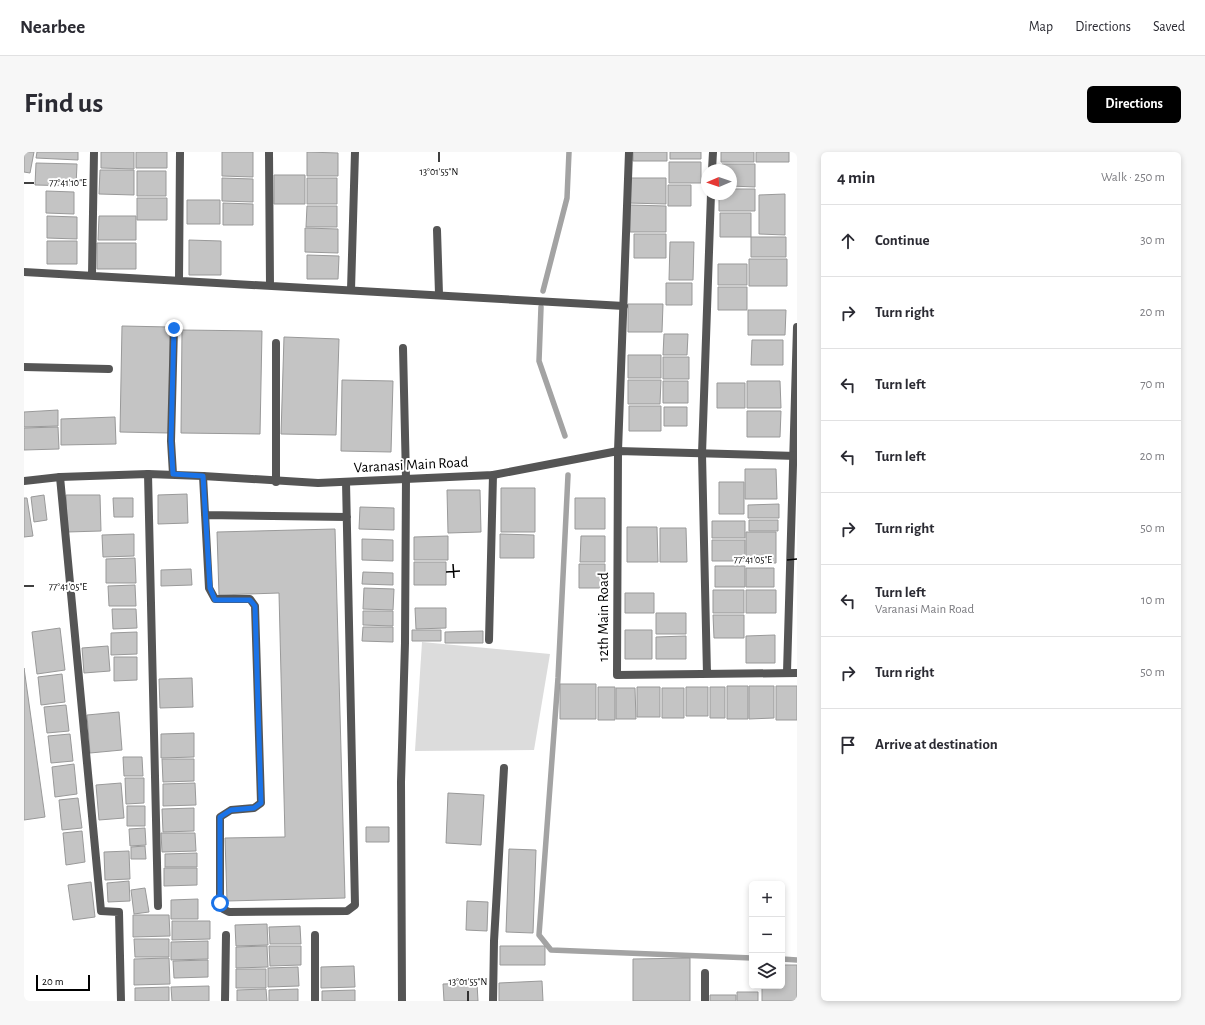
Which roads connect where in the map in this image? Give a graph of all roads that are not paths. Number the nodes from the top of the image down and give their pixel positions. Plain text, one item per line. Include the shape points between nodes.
1 (94, 152) edge
2 (180, 152) edge
3 (269, 152) edge
4 (355, 152) edge
5 (629, 152) edge
6 (713, 152) edge
7 (712, 164) edge
8 (711, 200) edge
9 (437, 230) dead end
10 (24, 272) edge
11 (92, 275) junction
12 (179, 280) junction
13 (270, 284) junction
14 (351, 290) junction
15 (439, 294) junction
16 (624, 306) junction
17 (797, 327) edge
18 (174, 328) dead end
19 (276, 343) dead end
20 (403, 348) dead end
21 (24, 367) edge
22 (109, 369) dead end
23 (618, 451) junction
24 (702, 454) junction
25 (795, 456) edge
26 (148, 474) junction
27 (173, 474) junction
28 (493, 475) junction
29 (203, 476) junction
30 (60, 477) junction
31 (406, 478) junction
32 (24, 481) edge
33 (276, 482) junction
34 (346, 482) junction
35 (205, 515) junction
36 (347, 517) junction
37 (489, 640) dead end
38 (787, 672) junction
39 (797, 673) edge
40 (706, 674) junction
41 (504, 768) dead end
42 (158, 906) dead end
43 (226, 935) dead end
44 (316, 935) dead end
45 (705, 973) dead end
46 (121, 1001) edge
47 (225, 1001) edge
48 (315, 1001) edge
49 (402, 1001) edge
50 (493, 1001) edge
51 (705, 1001) edge

1 - 11 street
2 - 12 street
3 - 13 street
4 - 14 street
5 - 16 street
6 - 7 street
8 - 24 street
9 - 15 street
10 - 11 street
11 - 12 street
12 - 13 street
13 - 14 street
14 - 15 street
15 - 16 street
16 - 23 street
17 - 25 street
18 - 27 street via 171,441
19 - 33 street
20 - 31 street
21 - 22 street
23 - 24 street, Varanasi Main Road
23 - 28 street, Varanasi Main Road
23 - 40 street, 12th Main Road via 617,675
24 - 25 street, Varanasi Main Road
24 - 40 street
25 - 38 street
26 - 27 street, Varanasi Main Road
26 - 30 street, Varanasi Main Road
26 - 42 street
27 - 29 street, Varanasi Main Road
28 - 31 street, Varanasi Main Road
28 - 37 street
29 - 33 street, Varanasi Main Road
29 - 35 street
30 - 32 street, Varanasi Main Road
30 - 46 street via 101,911 120,912
31 - 34 street, Varanasi Main Road
31 - 49 street via 401,782
33 - 34 street, Varanasi Main Road
34 - 36 street
35 - 36 street
35 - 36 street via 210,588 215,600 250,600 255,606 261,803 254,808 231,810 220,817 220,903 223,909 229,912 347,911 355,905
38 - 39 street, 12th Main Road
38 - 40 street, 12th Main Road
41 - 50 street
43 - 47 street
44 - 48 street
45 - 51 street

